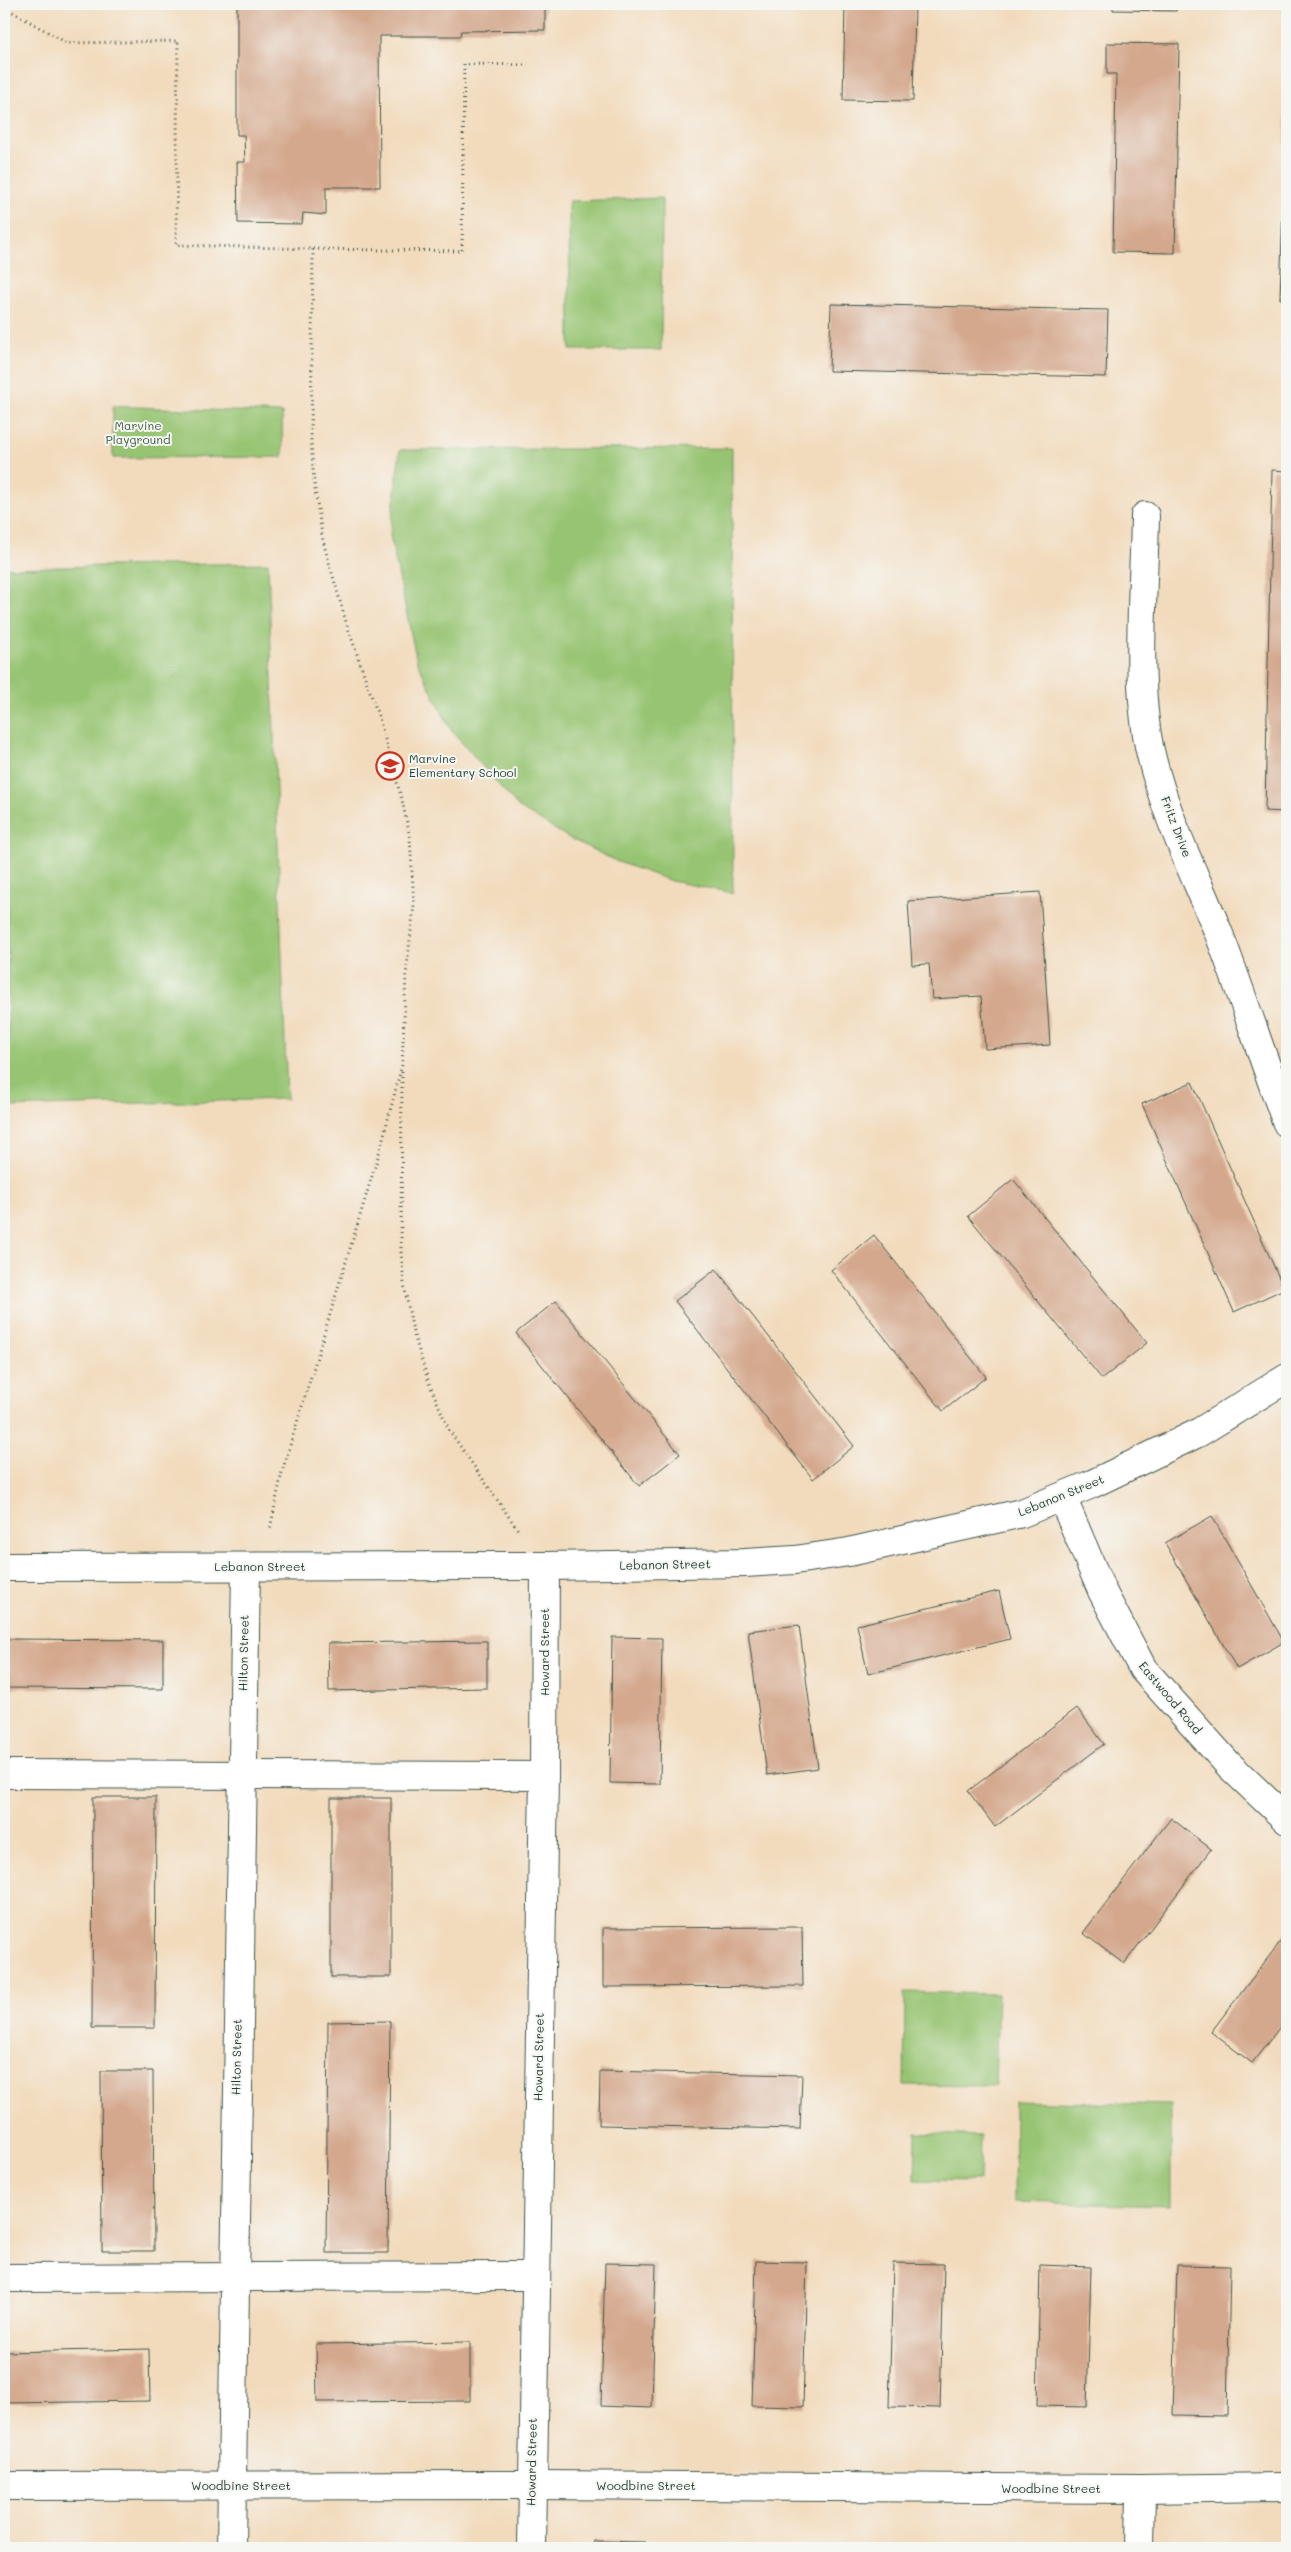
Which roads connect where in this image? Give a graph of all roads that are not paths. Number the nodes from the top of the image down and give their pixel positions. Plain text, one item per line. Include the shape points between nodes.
1 (1145, 516) dead end
2 (1287, 1123) edge
3 (1287, 1378) edge
4 (1062, 1497) junction
5 (545, 1566) junction
6 (4, 1567) edge
7 (246, 1567) junction
8 (4, 1774) edge
9 (241, 1776) junction
10 (544, 1776) junction
11 (1287, 1820) edge
12 (234, 2276) junction
13 (535, 2276) junction
14 (4, 2278) edge
15 (532, 2485) junction
16 (4, 2486) edge
17 (231, 2486) junction
18 (1287, 2487) edge
19 (1141, 2489) junction
20 (231, 2548) edge
21 (532, 2548) edge
22 (1140, 2548) edge

1 - 2 street, Fritz Drive via 1142,676 1149,747 1170,821 1219,934
3 - 4 street, Lebanon Street via 1198,1433
4 - 5 street, Lebanon Street via 1022,1513 849,1552 795,1560
4 - 11 street, Eastwood Road via 1102,1591 1143,1669 1223,1758
5 - 7 street, Lebanon Street
5 - 10 street, Howard Street
6 - 7 street, Lebanon Street
7 - 9 street, Hilton Street
8 - 9 street
9 - 10 street
9 - 12 street, Hilton Street
10 - 13 street, Howard Street
12 - 13 street
12 - 14 street
12 - 17 street, Hilton Street
13 - 15 street, Howard Street
15 - 17 street, Woodbine Street
15 - 19 street, Woodbine Street
15 - 21 street, Howard Street
16 - 17 street, Woodbine Street
17 - 20 street, Hilton Street
18 - 19 street, Woodbine Street
19 - 22 street

